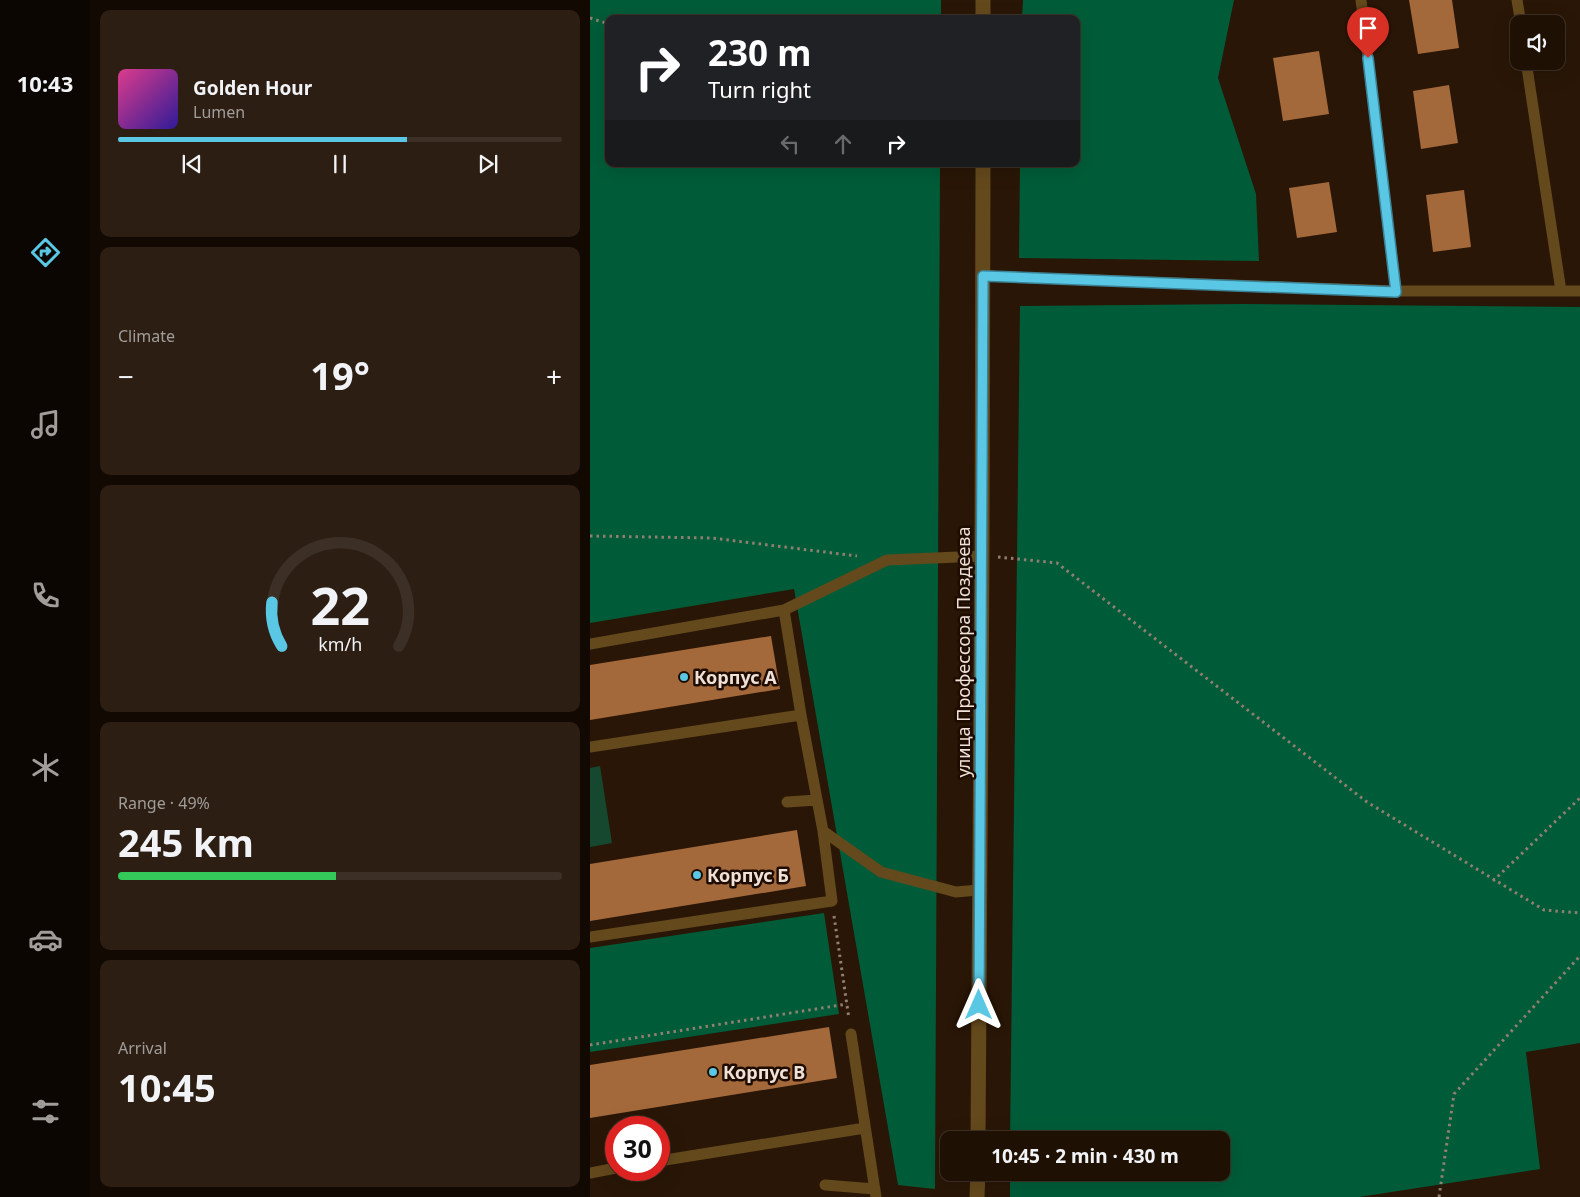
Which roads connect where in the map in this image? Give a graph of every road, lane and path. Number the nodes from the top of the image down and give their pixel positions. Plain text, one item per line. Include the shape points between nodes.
1 (983, 0) edge
2 (1360, 0) edge
3 (1517, 0) edge
4 (983, 15) edge
5 (1520, 15) edge
6 (590, 18) edge
7 (605, 23) edge
8 (1527, 70) edge
9 (983, 167) edge
10 (983, 276) junction
11 (1561, 291) junction
12 (1580, 291) edge
13 (1396, 292) junction
14 (590, 536) edge
15 (858, 556) dead end
16 (982, 556) junction
17 (784, 610) junction
18 (590, 644) edge
19 (801, 715) junction
20 (590, 747) edge
21 (1580, 798) edge
22 (817, 800) junction
23 (787, 802) dead end
24 (823, 831) junction
25 (1493, 881) junction
26 (979, 890) junction
27 (832, 901) junction
28 (1580, 913) edge
29 (590, 937) edge
30 (1580, 956) edge
31 (847, 1004) junction
32 (851, 1034) joint
33 (590, 1045) edge
34 (866, 1128) junction
35 (978, 1131) edge
36 (670, 1160) edge
37 (605, 1170) edge
38 (590, 1173) edge
39 (978, 1181) edge
40 (825, 1185) dead end
41 (875, 1193) edge
42 (977, 1197) edge
43 (1439, 1197) edge

1 - 4 street
2 - 13 lane
3 - 5 lane
6 - 7 path
8 - 11 lane
9 - 10 street, улица Профессора Поздеева
10 - 13 lane
10 - 16 street, улица Профессора Поздеева
11 - 12 lane
11 - 13 lane
14 - 15 path via 712,538
16 - 17 lane via 888,560
16 - 25 path via 1057,563 1367,802
16 - 26 street, улица Профессора Поздеева
17 - 18 lane
17 - 19 lane
19 - 20 lane
19 - 22 lane
21 - 25 path
22 - 23 lane
22 - 24 lane
24 - 26 lane via 881,872 956,892
24 - 27 lane
25 - 28 path via 1544,910
26 - 35 street, улица Профессора Поздеева
27 - 29 lane
27 - 31 path
30 - 43 path via 1454,1094
31 - 32 path
31 - 33 path
32 - 34 lane
34 - 36 lane
34 - 41 lane
37 - 38 lane
39 - 42 street
40 - 41 lane

